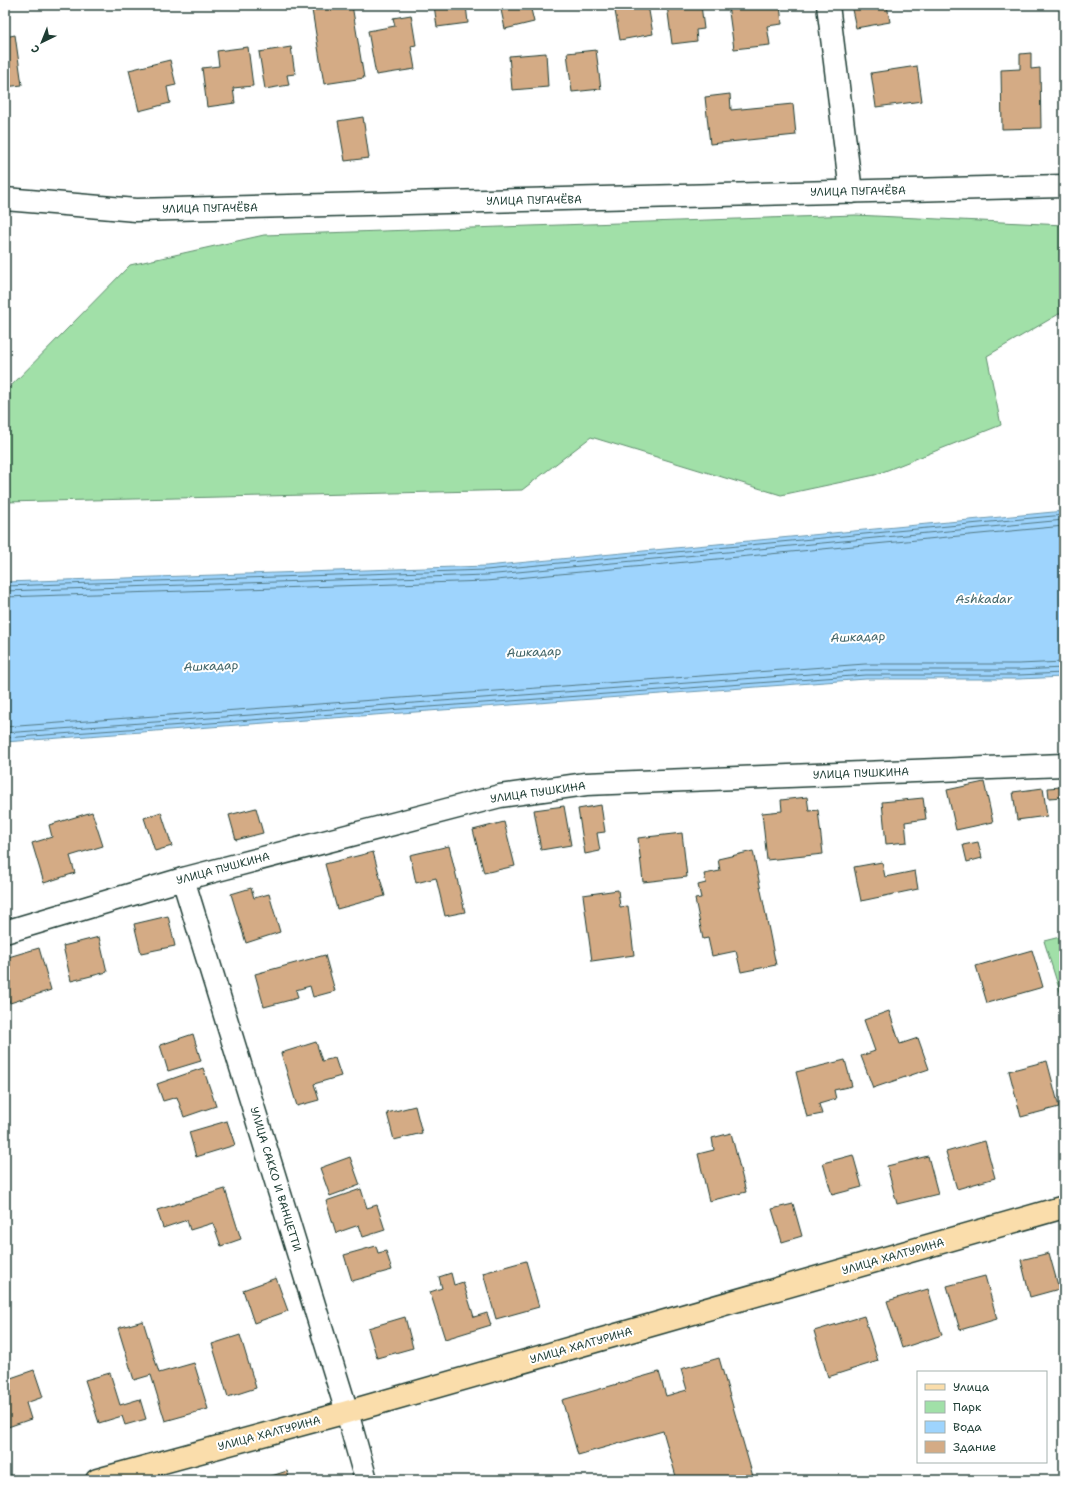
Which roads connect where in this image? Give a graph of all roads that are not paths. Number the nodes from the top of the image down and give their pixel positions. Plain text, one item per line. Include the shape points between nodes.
1 (828, 5) edge
2 (1064, 186) edge
3 (851, 192) junction
4 (5, 199) edge
5 (1064, 765) edge
6 (183, 879) junction
7 (5, 932) edge
8 (1064, 1207) edge
9 (347, 1412) junction
10 (97, 1480) edge
11 (366, 1480) edge

1 - 3 street
2 - 3 street, УЛИЦА ПУГАЧЁВА
3 - 4 street, УЛИЦА ПУГАЧЁВА via 136,210
5 - 6 street, УЛИЦА ПУШКИНА via 586,784 500,796
6 - 7 street, УЛИЦА ПУШКИНА
6 - 9 street, УЛИЦА САККО И ВАНЦЕТТИ
8 - 9 main road, УЛИЦА ХАЛТУРИНА
9 - 10 main road, УЛИЦА ХАЛТУРИНА
9 - 11 street, УЛИЦА САККО И ВАНЦЕТТИ

